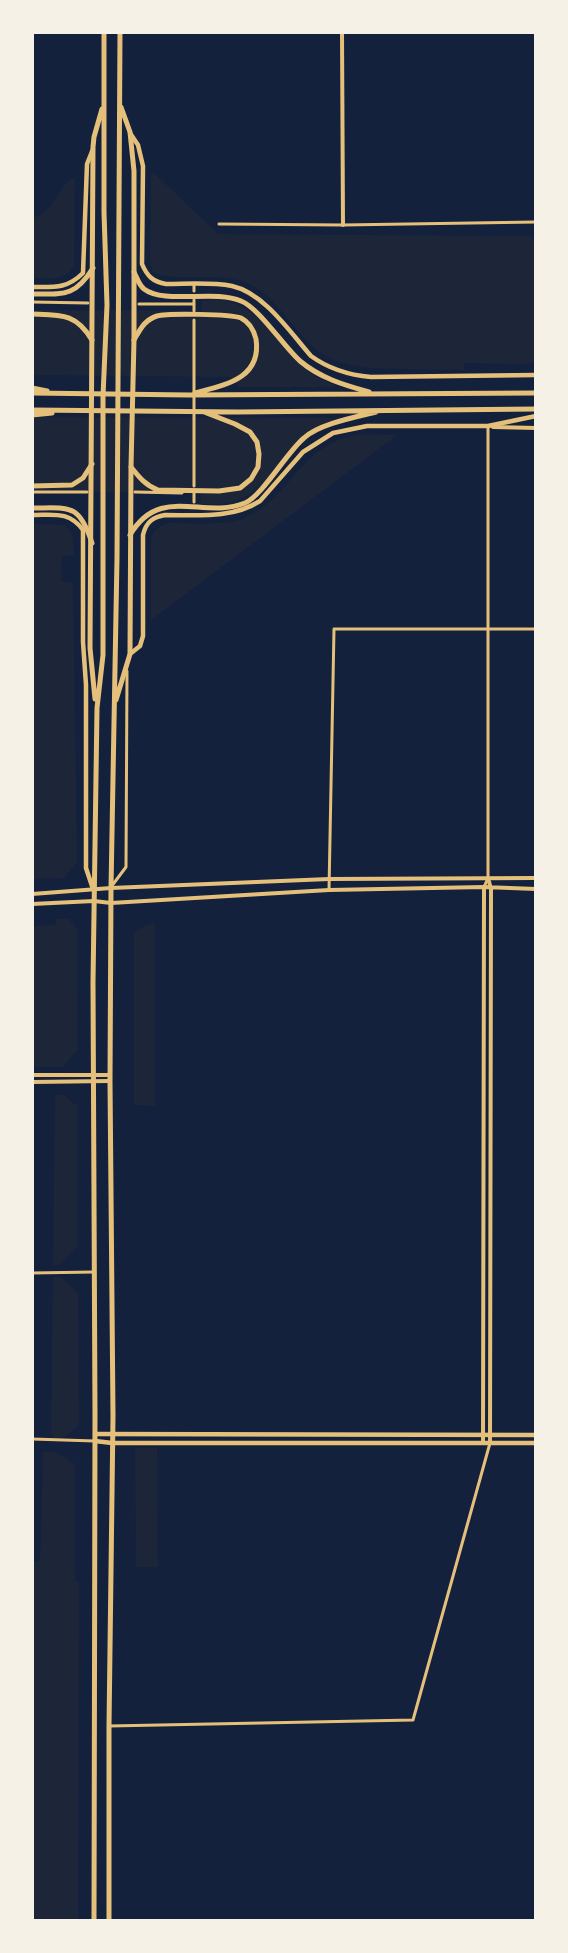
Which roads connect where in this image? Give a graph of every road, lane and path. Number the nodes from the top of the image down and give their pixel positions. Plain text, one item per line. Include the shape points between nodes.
1 (104, 32) edge
2 (120, 32) edge
3 (342, 32) edge
4 (104, 103) junction
5 (120, 103) junction
6 (130, 132) junction
7 (93, 147) junction
8 (536, 222) edge
9 (219, 224) dead end
10 (343, 225) junction
11 (93, 268) junction
12 (134, 272) junction
13 (194, 284) junction
14 (32, 287) edge
15 (194, 291) dead end
16 (32, 294) edge
17 (32, 302) edge
18 (88, 303) dead end
19 (139, 304) dead end
20 (194, 311) dead end
21 (32, 314) edge
22 (194, 320) dead end
23 (92, 340) junction
24 (134, 340) junction
25 (536, 375) edge
26 (32, 388) edge
27 (32, 393) edge
28 (536, 393) edge
29 (67, 394) junction
30 (377, 394) junction
31 (189, 395) junction
32 (32, 410) edge
33 (68, 410) junction
34 (199, 410) junction
35 (386, 410) junction
36 (536, 410) edge
37 (32, 416) edge
38 (536, 416) edge
39 (488, 426) junction
40 (536, 428) edge
41 (92, 464) junction
42 (131, 467) junction
43 (32, 486) edge
44 (194, 486) dead end
45 (32, 492) edge
46 (87, 492) dead end
47 (135, 492) dead end
48 (194, 502) dead end
49 (32, 508) edge
50 (32, 515) edge
51 (130, 535) junction
52 (92, 543) junction
53 (536, 628) edge
54 (488, 629) junction
55 (130, 654) junction
56 (127, 664) junction
57 (114, 707) junction
58 (96, 708) junction
59 (329, 878) junction
60 (488, 878) junction
61 (536, 878) edge
62 (484, 887) junction
63 (111, 888) junction
64 (491, 889) junction
65 (536, 889) edge
66 (94, 890) junction
67 (329, 890) junction
68 (32, 894) edge
69 (94, 901) junction
70 (111, 903) junction
71 (32, 904) edge
72 (32, 1075) edge
73 (93, 1075) junction
74 (110, 1075) junction
75 (110, 1081) junction
76 (32, 1082) edge
77 (93, 1082) junction
78 (94, 1272) junction
79 (32, 1273) edge
80 (95, 1434) junction
81 (112, 1434) junction
82 (483, 1434) junction
83 (490, 1434) junction
84 (536, 1435) edge
85 (32, 1439) edge
86 (95, 1441) junction
87 (112, 1443) junction
88 (483, 1443) junction
89 (490, 1443) junction
90 (536, 1443) edge
91 (109, 1726) junction
92 (94, 1920) edge
93 (109, 1920) edge

1 - 4 main road
2 - 5 main road
3 - 10 street
4 - 7 main road
4 - 58 main road via 107,305 103,396 103,645
5 - 6 main road
5 - 57 main road
6 - 12 main road via 134,171
6 - 13 main road via 138,145 143,166 142,264 145,272 158,283
7 - 11 main road
7 - 14 main road via 86,171 83,273 72,283
8 - 10 street
9 - 10 street
11 - 16 main road via 84,282 73,290 62,294
11 - 23 main road
12 - 24 main road
12 - 30 main road via 142,288 152,294 213,296 242,301 299,360 314,371 336,382
13 - 15 street
13 - 25 main road via 231,286 251,294 266,305 311,356 321,364 346,374 371,377
17 - 18 street
19 - 20 street via 194,302
21 - 23 main road via 66,316 76,320
22 - 44 street
23 - 41 main road
24 - 31 main road via 143,324 157,316 241,318 254,332 256,355 253,364 235,382
24 - 42 main road
26 - 29 main road
27 - 29 main road
28 - 30 main road
29 - 31 main road
30 - 31 main road
32 - 33 main road
33 - 34 main road
33 - 37 main road
34 - 35 main road
34 - 42 main road via 250,432 259,454 258,467 251,479 240,488 158,490 148,486
35 - 36 main road
35 - 51 main road via 331,424 304,437 250,500 232,507 167,507 150,512
38 - 39 main road
39 - 40 street
39 - 54 street
39 - 55 main road via 367,426 333,433 303,452 251,507 223,514 157,517 145,527 143,534 143,636 140,646
41 - 43 main road via 83,478 72,485
41 - 52 main road
42 - 51 main road
45 - 46 street
47 - 48 street via 194,493
49 - 52 main road via 68,508 78,514 86,525
50 - 66 main road via 69,517 83,530 86,868
51 - 55 main road
52 - 58 main road via 90,648
53 - 54 street
54 - 59 street via 334,629
54 - 60 street
55 - 56 main road
56 - 57 main road
56 - 63 street via 126,867
57 - 63 main road
58 - 66 main road
59 - 60 street
59 - 63 street
59 - 67 street
60 - 61 street
60 - 62 street
60 - 64 street
62 - 64 street
62 - 67 street
62 - 82 street
63 - 66 street
63 - 70 main road
64 - 65 street
64 - 83 street
66 - 68 street
66 - 69 main road
67 - 70 street
69 - 70 street
69 - 71 street
69 - 73 main road
70 - 74 main road
72 - 73 street
73 - 74 street
73 - 77 main road
74 - 75 main road
75 - 77 street
75 - 81 main road
76 - 77 street
77 - 78 main road
78 - 79 street
78 - 80 main road
80 - 81 main road
80 - 86 main road
81 - 82 main road
81 - 87 main road
82 - 83 main road
82 - 88 street
83 - 84 main road
83 - 89 street
85 - 86 street
86 - 87 main road
86 - 92 main road
87 - 88 main road
87 - 91 main road
88 - 89 main road
89 - 90 main road
89 - 91 street via 412,1720
91 - 93 main road

